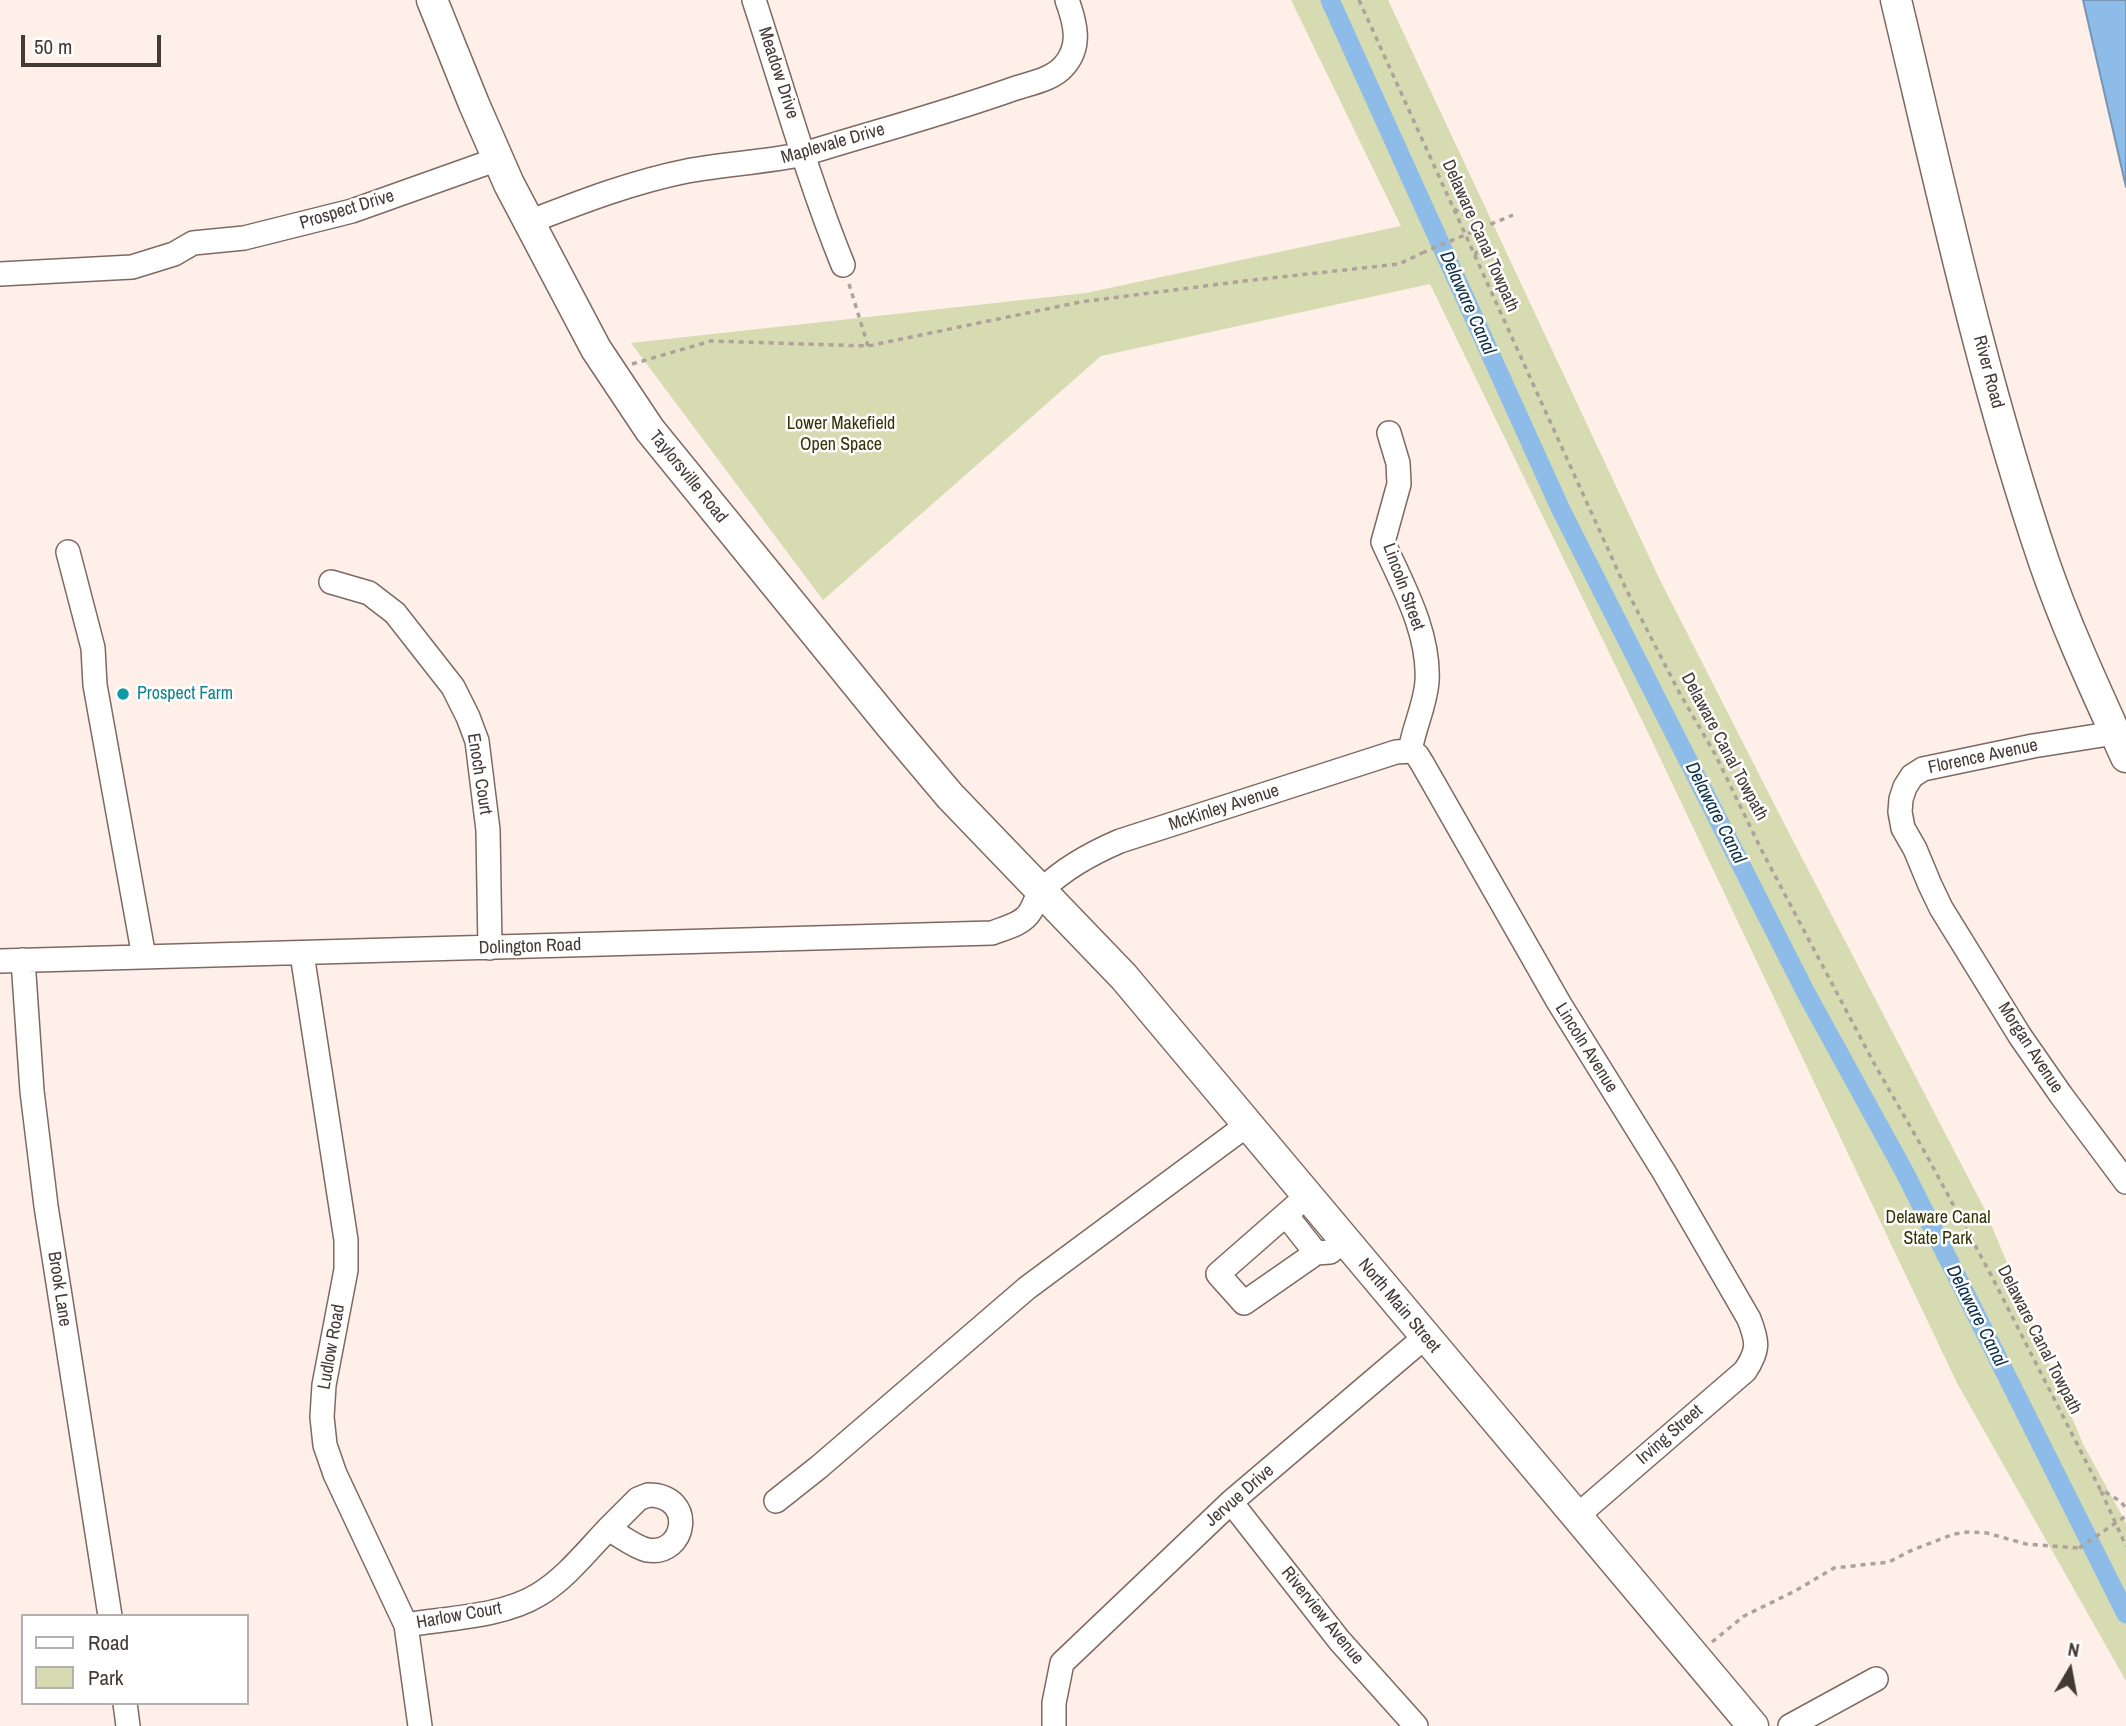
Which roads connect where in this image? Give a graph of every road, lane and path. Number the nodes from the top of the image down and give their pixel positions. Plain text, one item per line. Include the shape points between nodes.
1 (432, 0) edge
2 (754, 0) edge
3 (1067, 0) edge
4 (1359, 0) edge
5 (1896, 0) edge
6 (804, 153) junction
7 (498, 159) junction
8 (1452, 208) junction
9 (1513, 215) dead end
10 (529, 222) junction
11 (1484, 227) junction
12 (1475, 258) junction
13 (844, 265) joint
14 (0, 274) edge
15 (868, 346) junction
16 (609, 370) junction
17 (1389, 433) dead end
18 (68, 552) dead end
19 (331, 582) dead end
20 (2120, 745) edge
21 (1411, 746) junction
22 (1041, 891) junction
23 (1941, 908) joint
24 (490, 948) junction
25 (302, 954) junction
26 (144, 957) junction
27 (23, 960) junction
28 (0, 961) edge
29 (1247, 1125) junction
30 (2126, 1182) edge
31 (1296, 1206) junction
32 (1344, 1241) junction
33 (1316, 1253) junction
34 (1425, 1338) junction
35 (1756, 1348) joint
36 (2100, 1489) junction
37 (776, 1501) dead end
38 (1231, 1502) junction
39 (2126, 1508) edge
40 (1577, 1516) junction
41 (2126, 1516) edge
42 (608, 1529) dead end
43 (2126, 1546) edge
44 (110, 1614) edge
45 (406, 1625) junction
46 (1695, 1657) junction
47 (1876, 1679) dead end
48 (125, 1705) edge
49 (128, 1726) edge
50 (420, 1726) edge
51 (1054, 1726) edge
52 (1416, 1726) edge
53 (1753, 1726) edge
54 (1790, 1726) edge

1 - 7 main road, Taylorsville Road
2 - 6 street, Meadow Drive
3 - 6 street, Maplevale Drive via 1076,34 1072,55 1055,74
4 - 8 path, Delaware Canal Towpath
5 - 20 main road, River Road via 2012,460 2071,635
6 - 10 street, Maplevale Drive via 654,179 599,194
6 - 13 street, Meadow Drive via 819,207
7 - 10 main road, Taylorsville Road
7 - 14 street, Prospect Drive via 316,222 244,238 192,243 174,254 132,267
8 - 11 path
8 - 12 path, Delaware Canal Towpath
9 - 11 path
10 - 16 main road, Taylorsville Road
11 - 12 path
11 - 15 path, bridge via 1399,264 1080,302
12 - 36 path, Delaware Canal Towpath via 1626,589
13 - 15 path
15 - 16 path via 711,341
16 - 22 main road, Taylorsville Road via 650,430 857,686 950,796
17 - 21 street, Lincoln Street via 1399,484 1382,542 1417,619 1427,679
18 - 26 street via 93,648 95,685
19 - 24 street, Enoch Court via 369,593 395,613 453,687 468,717 477,741 488,830
20 - 23 street, Florence Avenue via 2033,746 1923,769 1912,776 1901,799 1903,828
21 - 22 street, McKinley Avenue via 1120,841 1074,865
21 - 35 street, Lincoln Avenue via 1749,1319
22 - 24 street, Dolington Road via 1028,915 992,933
22 - 29 main road, North Main Street via 1124,978
23 - 30 street, Morgan Avenue via 2020,1036
24 - 25 street, Dolington Road
25 - 26 street, Dolington Road
25 - 45 street, Ludlow Road via 346,1240 346,1270 324,1385 325,1445
26 - 27 street, Dolington Road
27 - 28 street, Dolington Road
27 - 44 street, Brook Lane via 46,1206
29 - 31 main road, North Main Street
29 - 37 street via 1027,1288
31 - 32 main road, North Main Street
31 - 33 street
31 - 33 street via 1218,1275 1244,1303
32 - 33 street via 1330,1252
32 - 34 main road, North Main Street
34 - 38 street, Jervue Drive
34 - 40 main road, North Main Street
35 - 40 street, Irving Street via 1745,1371
36 - 39 path, Delaware Canal Towpath
36 - 43 path, Delaware Canal Towpath
38 - 51 street, Jervue Drive via 1062,1663
38 - 52 street, Riverview Avenue via 1339,1640
40 - 46 main road, North Main Street
41 - 46 path, bridge via 2079,1548 2026,1544 1968,1532 1889,1562 1834,1568 1744,1616
42 - 45 street, Harlow Court via 550,1587 528,1600 495,1611
45 - 50 street, Ludlow Road
46 - 53 main road, North Main Street
47 - 54 street
48 - 49 street

